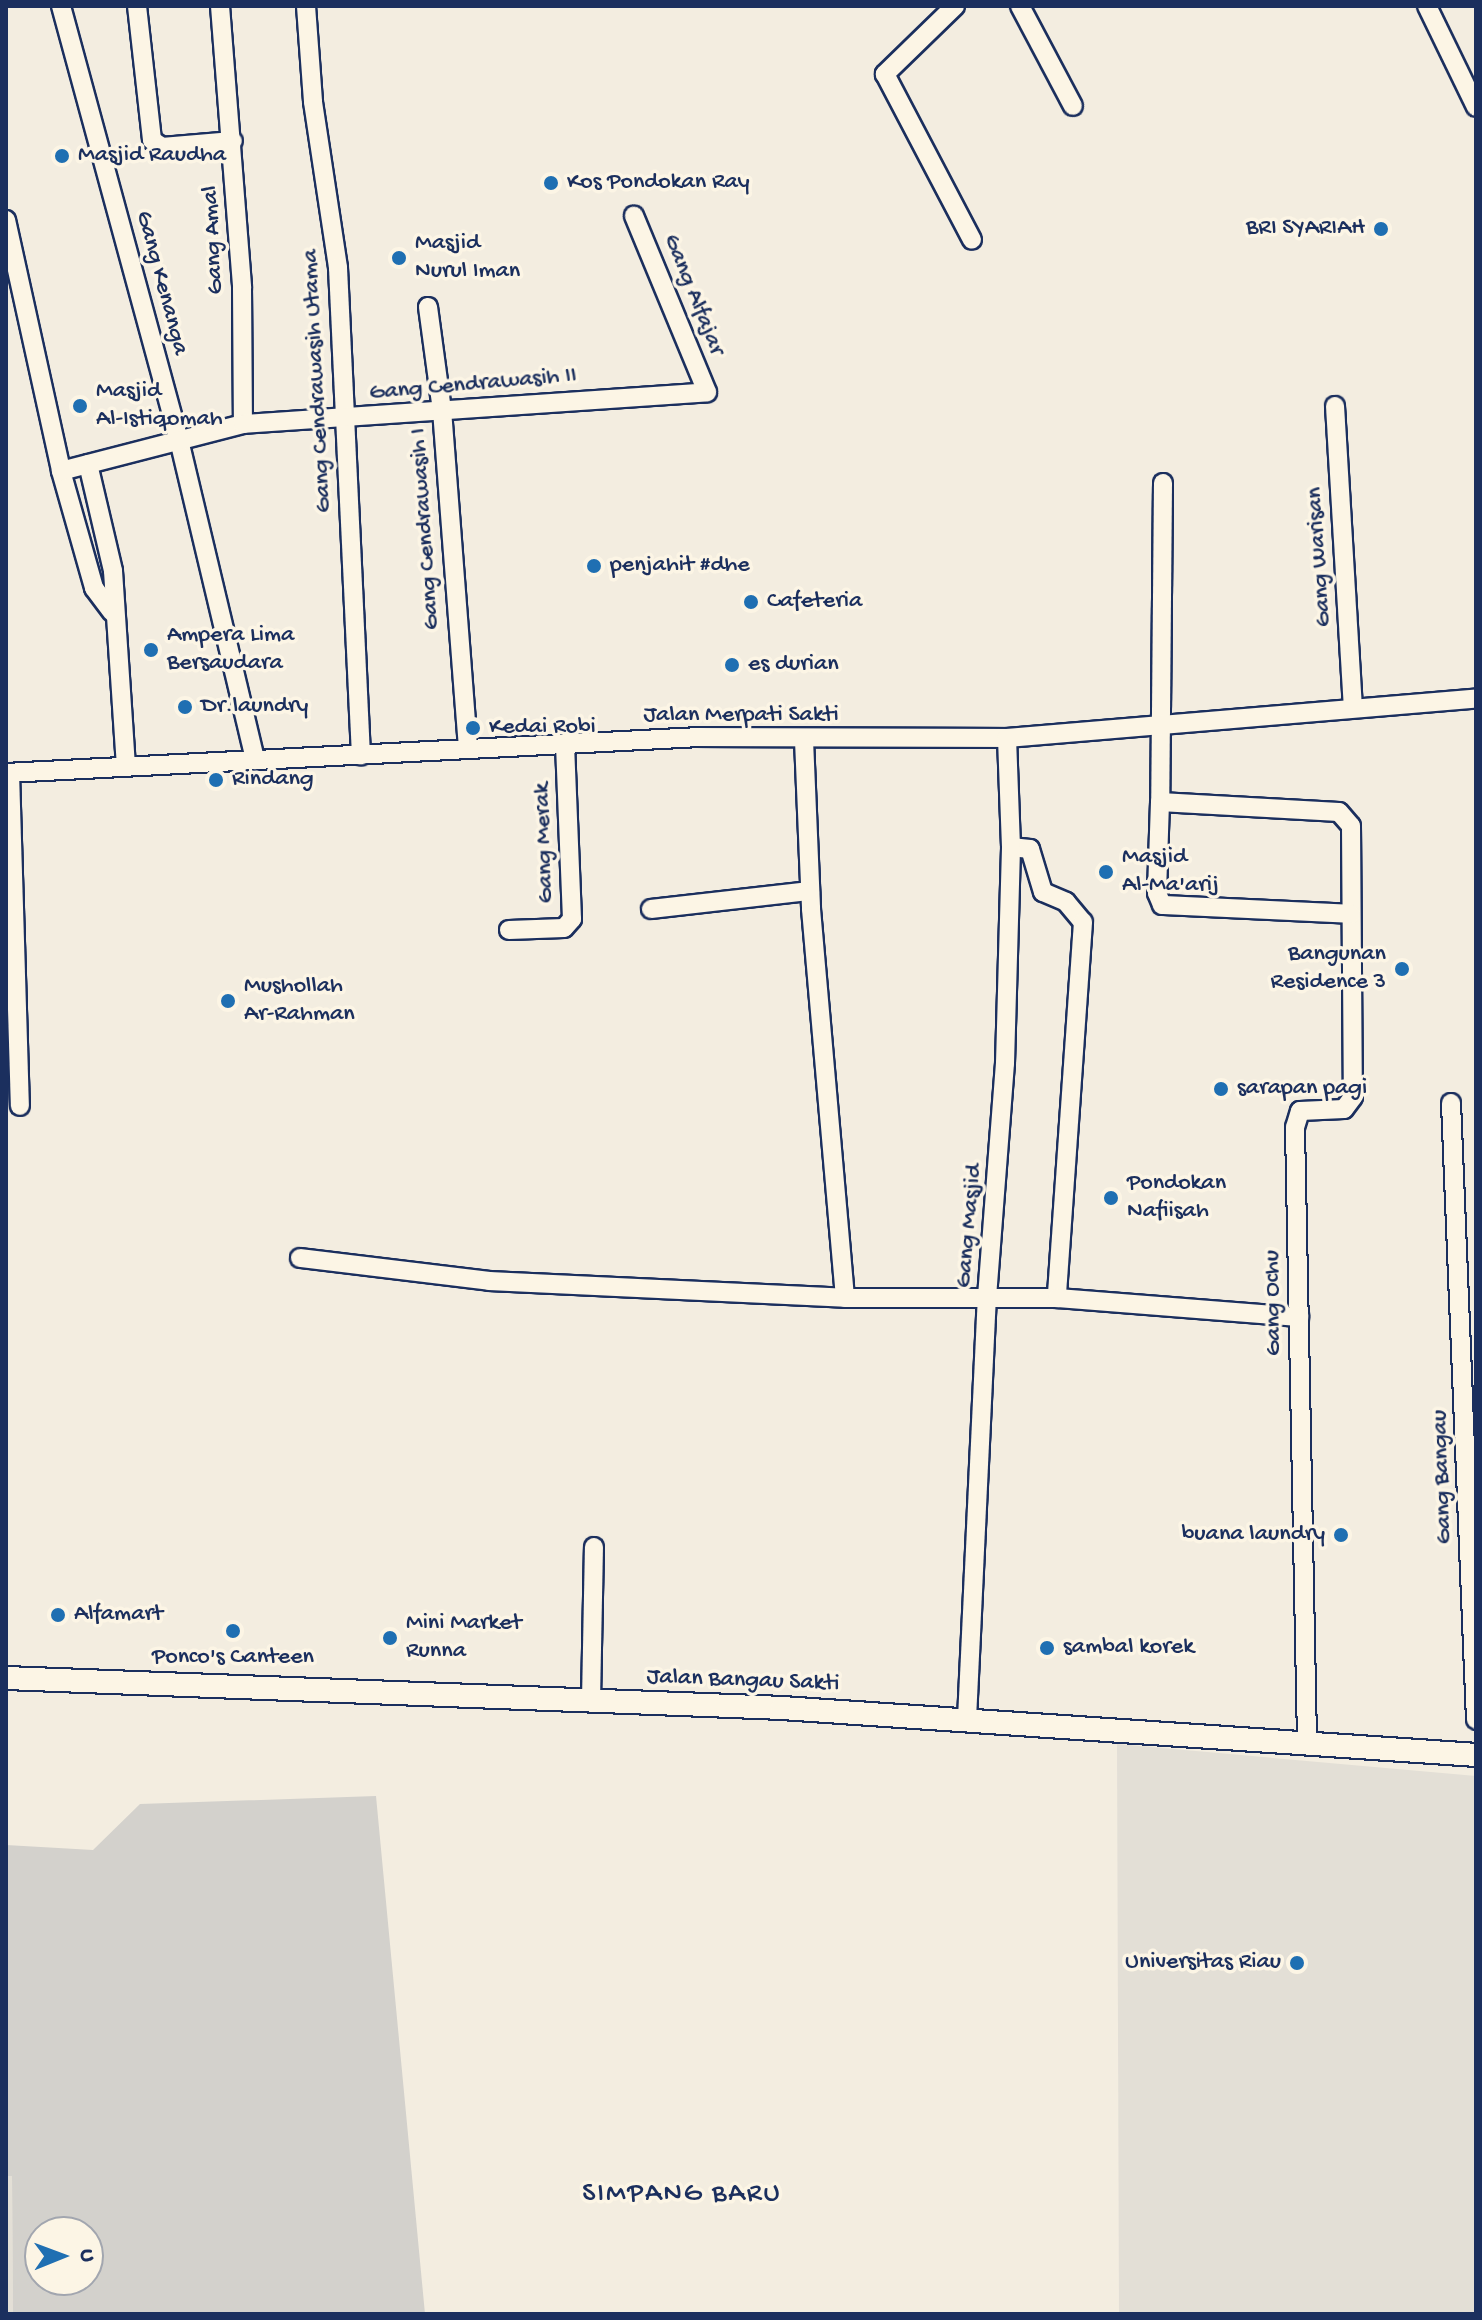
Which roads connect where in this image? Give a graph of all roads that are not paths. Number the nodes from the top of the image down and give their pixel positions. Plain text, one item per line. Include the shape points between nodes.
1 (61, 6) edge
2 (137, 6) edge
3 (220, 6) edge
4 (306, 6) edge
5 (955, 6) edge
6 (1020, 6) edge
7 (1427, 6) edge
8 (1073, 106) dead end
9 (1476, 107) edge
10 (233, 141) junction
11 (634, 216) dead end
12 (6, 220) edge
13 (972, 240) dead end
14 (428, 307) dead end
15 (707, 392) joint
16 (1335, 406) dead end
17 (442, 410) junction
18 (345, 420) junction
19 (243, 424) junction
20 (179, 440) junction
21 (88, 464) junction
22 (61, 471) junction
23 (1163, 483) dead end
24 (112, 612) junction
25 (1476, 699) edge
26 (1353, 706) junction
27 (1476, 712) edge
28 (1161, 725) junction
29 (1007, 738) junction
30 (804, 740) junction
31 (565, 745) junction
32 (468, 749) junction
33 (361, 755) junction
34 (255, 760) junction
35 (126, 767) junction
36 (8, 773) edge
37 (1160, 802) junction
38 (1011, 847) junction
39 (810, 891) junction
40 (651, 909) dead end
41 (1351, 914) junction
42 (509, 930) dead end
43 (1451, 1103) dead end
44 (20, 1106) dead end
45 (300, 1258) dead end
46 (987, 1297) junction
47 (845, 1298) junction
48 (1057, 1298) junction
49 (1299, 1317) junction
50 (594, 1547) dead end
51 (6, 1678) edge
52 (591, 1701) junction
53 (967, 1719) junction
54 (1476, 1719) edge
55 (1307, 1740) junction
56 (1476, 1755) edge

1 - 20 street, Gang Kenanga
2 - 10 street via 152,140 162,147
3 - 10 street, Gang Amal
4 - 18 street, Gang Cendrawasih Utama via 313,102 338,268
5 - 13 street via 885,74
6 - 8 street
7 - 9 street
10 - 19 street, Gang Amal
11 - 15 street, Gang Alfajar
12 - 22 street
14 - 17 street, Gang Cendrawasih I
15 - 17 street, Gang Cendrawasih II
16 - 26 street, Gang Warisan
17 - 18 street, Gang Cendrawasih II
17 - 32 street, Gang Cendrawasih I
18 - 19 street, Gang Cendrawasih II
18 - 33 street, Gang Cendrawasih Utama
19 - 20 street, Gang Cendrawasih II
20 - 21 street, Gang Cendrawasih II
20 - 34 street, Gang Kenanga
21 - 22 street, Gang Cendrawasih II
21 - 24 street via 113,571
22 - 24 street via 94,588
23 - 28 street
24 - 35 street
25 - 26 street, Jalan Merpati Sakti
25 - 27 street
26 - 28 street, Jalan Merpati Sakti
28 - 29 street, Jalan Merpati Sakti
28 - 37 street
29 - 30 street, Jalan Merpati Sakti
29 - 38 street, Gang Masjid
30 - 31 street, Jalan Merpati Sakti via 701,737
30 - 39 street
31 - 32 street, Jalan Merpati Sakti
31 - 42 street, Gang Merak via 572,919 564,928
32 - 33 street, Jalan Merpati Sakti
33 - 34 street, Jalan Merpati Sakti
34 - 35 street, Jalan Merpati Sakti
35 - 36 street, Jalan Merpati Sakti
36 - 44 street
37 - 41 street via 1348,816
37 - 41 street via 1157,893 1162,905
38 - 46 street, Gang Masjid via 1000,1173
38 - 48 street via 1030,849 1043,892 1066,902 1083,922
39 - 40 street
39 - 47 street
41 - 49 street, Gang Ochu via 1353,1097 1344,1109 1300,1111 1295,1127
43 - 54 street, Gang Bangau
45 - 47 street via 489,1281
46 - 47 street
46 - 48 street
46 - 53 street, Gang Masjid
48 - 49 street
49 - 55 street, Gang Ochu
50 - 52 street
51 - 52 street, Jalan Bangau Sakti
52 - 53 street, Jalan Bangau Sakti
53 - 55 street, Jalan Bangau Sakti
55 - 56 street, Jalan Bangau Sakti

